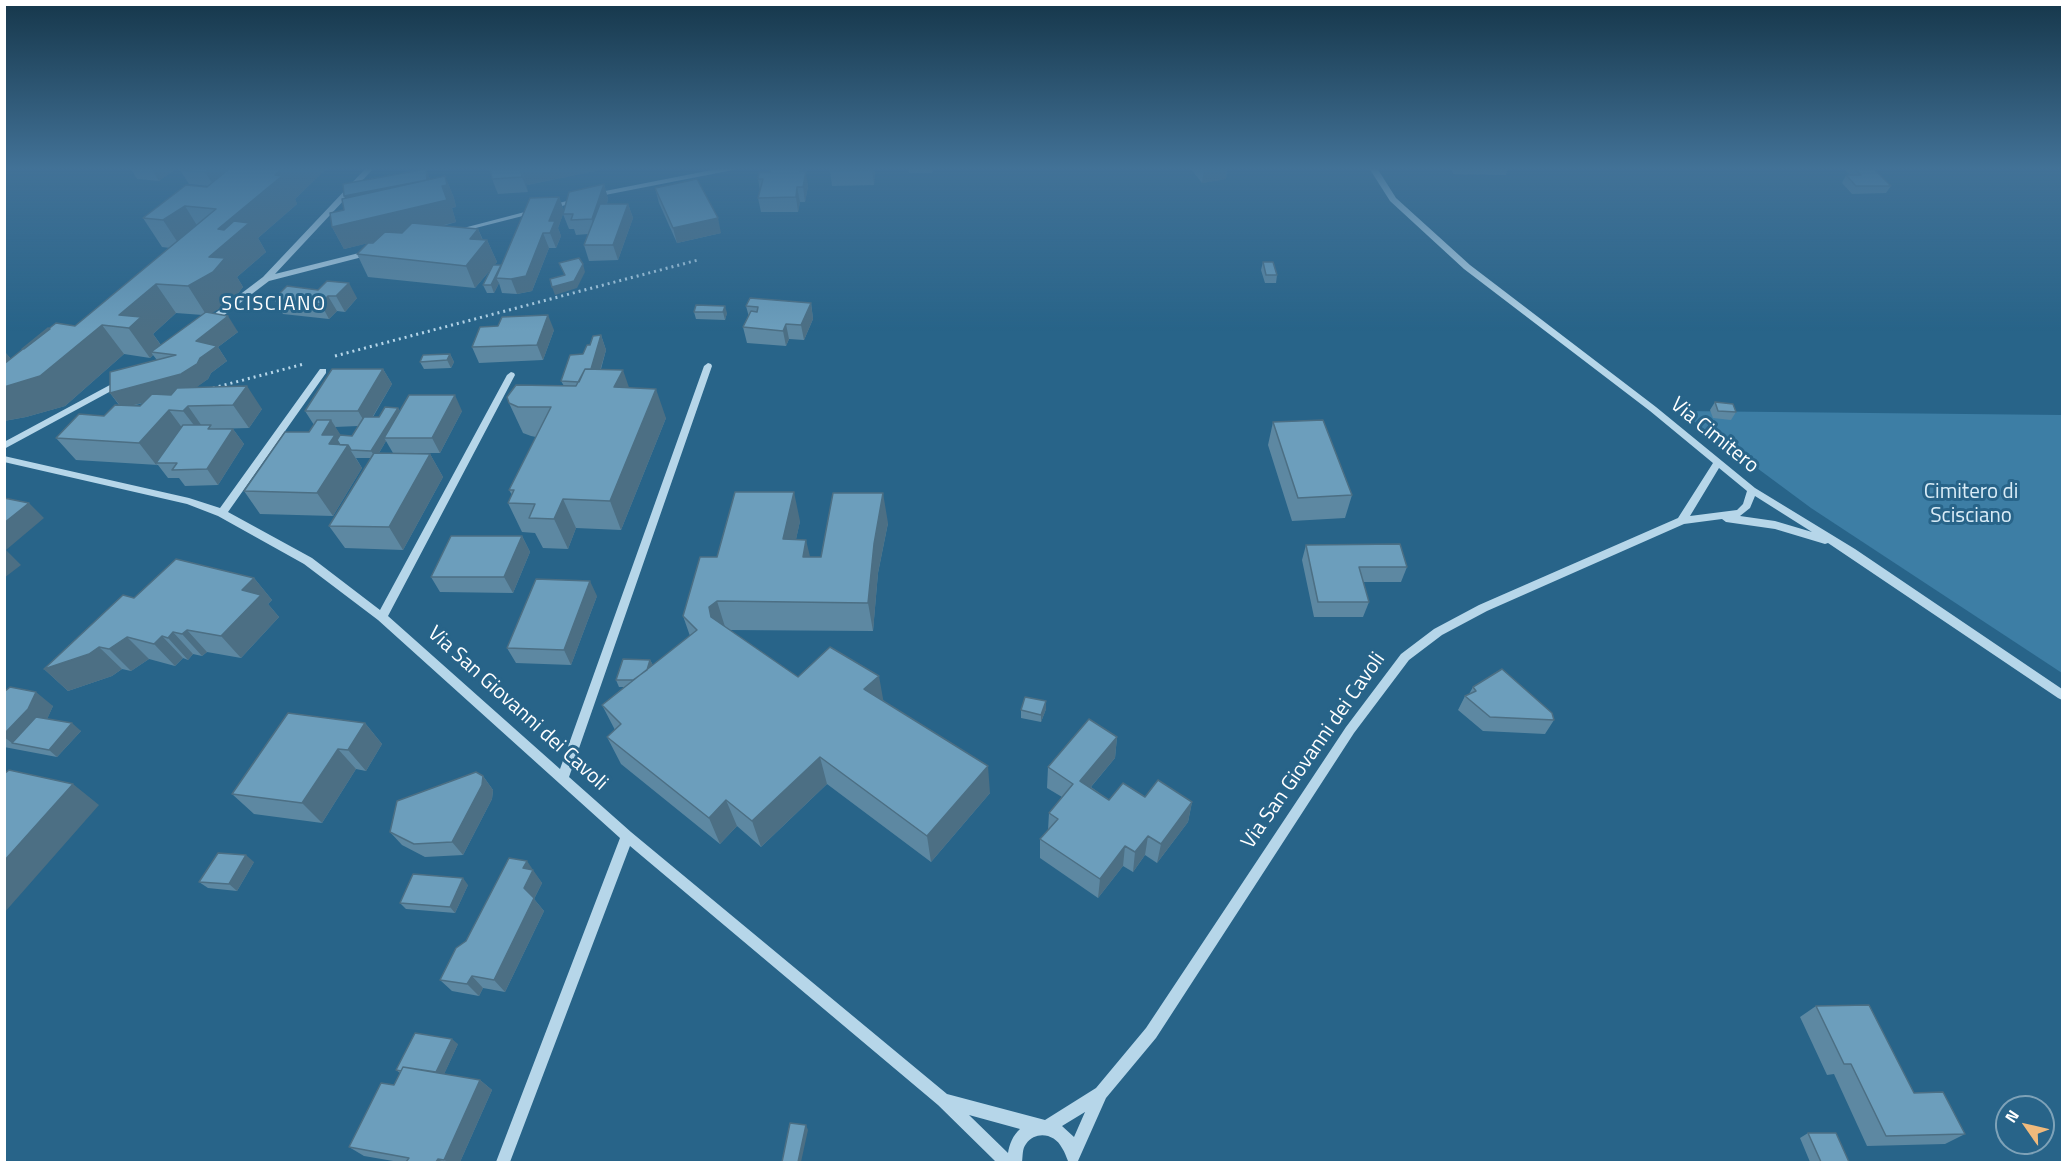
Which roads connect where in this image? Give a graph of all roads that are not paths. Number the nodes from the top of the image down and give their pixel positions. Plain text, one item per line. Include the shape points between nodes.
1 (319, 222) edge
2 (489, 222) edge
3 (1419, 222) edge
4 (447, 233) edge
5 (379, 250) edge
6 (266, 279) junction
7 (201, 327) edge
8 (708, 366) dead end
9 (323, 371) dead end
10 (511, 375) dead end
11 (128, 378) edge
12 (4, 446) edge
13 (4, 459) edge
14 (1718, 462) junction
15 (1752, 490) junction
16 (222, 513) junction
17 (1717, 517) junction
18 (1682, 520) junction
19 (1837, 544) junction
20 (382, 617) junction
21 (2062, 695) edge
22 (563, 777) junction
23 (627, 836) junction
24 (1101, 1093) junction
25 (943, 1100) junction
26 (1043, 1127) junction
27 (1072, 1159) edge
28 (503, 1162) edge
29 (1006, 1162) edge
30 (1015, 1162) edge

1 - 6 street
2 - 4 street
3 - 14 street, Via Cimitero via 1467,267
5 - 6 street
6 - 7 street
8 - 22 street
9 - 16 street
10 - 20 street
11 - 12 street
13 - 16 street, Via San Giovanni dei Cavoli via 189,501
14 - 15 street, Via Cimitero
14 - 18 street
15 - 17 street, Via San Giovanni dei Cavoli via 1740,513
15 - 19 street, Via Cimitero
16 - 20 street, Via San Giovanni dei Cavoli via 308,561
17 - 18 street, Via San Giovanni dei Cavoli
17 - 19 street, Via San Giovanni dei Cavoli via 1775,525
18 - 24 street, Via San Giovanni dei Cavoli via 1483,608 1438,632 1405,657 1350,730 1151,1033
19 - 21 street, Via Cimitero
20 - 22 street, Via San Giovanni dei Cavoli
22 - 23 street, Via San Giovanni dei Cavoli
23 - 25 street, Via San Giovanni dei Cavoli
23 - 28 street
24 - 26 street, Via San Giovanni dei Cavoli
24 - 27 street, Via San Giovanni dei Cavoli
25 - 26 street, Via San Giovanni dei Cavoli
25 - 29 street, Via San Giovanni dei Cavoli
26 - 27 street, Via San Giovanni dei Cavoli via 1058,1130 1065,1137
26 - 30 street, Via San Giovanni dei Cavoli via 1022,1137

